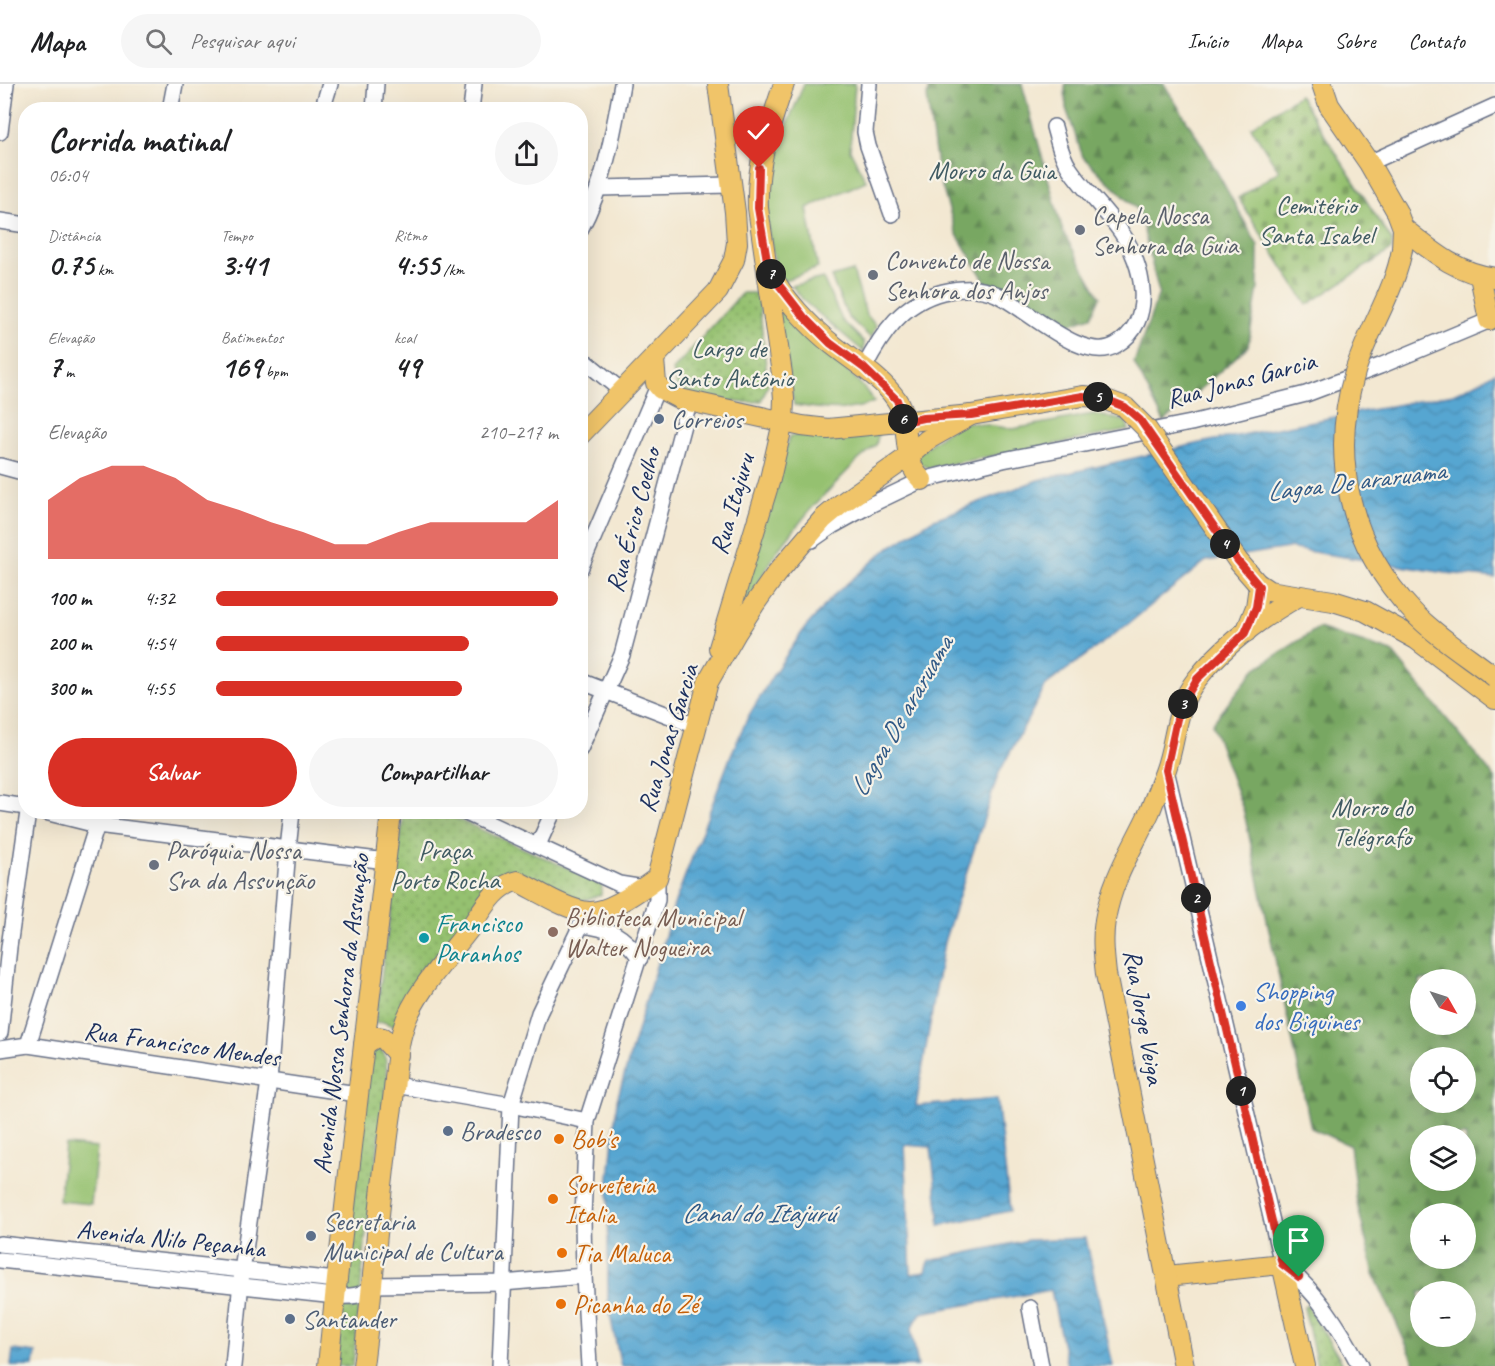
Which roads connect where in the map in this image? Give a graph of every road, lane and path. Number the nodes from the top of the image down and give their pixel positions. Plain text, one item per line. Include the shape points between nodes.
1 (6, 84) edge
2 (175, 84) edge
3 (330, 84) edge
4 (376, 84) edge
5 (474, 84) edge
6 (622, 84) edge
7 (718, 84) edge
8 (784, 84) edge
9 (869, 84) edge
10 (1322, 84) edge
11 (172, 102) edge
12 (324, 102) edge
13 (375, 102) edge
14 (472, 102) edge
15 (1495, 106) edge
16 (1054, 127) dead end
17 (0, 132) edge
18 (1369, 163) junction
19 (730, 185) junction
20 (599, 188) junction
21 (588, 212) edge
22 (892, 214) dead end
23 (0, 221) edge
24 (18, 224) edge
25 (1403, 228) junction
26 (768, 266) junction
27 (1488, 277) edge
28 (1492, 319) edge
29 (654, 360) junction
30 (588, 364) edge
31 (864, 368) junction
32 (658, 386) junction
33 (623, 392) junction
34 (689, 402) junction
35 (971, 415) junction
36 (783, 422) junction
37 (904, 422) junction
38 (588, 427) edge
39 (909, 456) junction
40 (0, 466) edge
41 (18, 471) edge
42 (922, 480) junction
43 (588, 550) edge
44 (797, 550) junction
45 (1258, 584) junction
46 (1299, 596) junction
47 (1245, 633) junction
48 (1495, 677) edge
49 (708, 682) junction
50 (588, 684) edge
51 (606, 692) junction
52 (1495, 699) edge
53 (696, 726) junction
54 (588, 731) edge
55 (1166, 770) junction
56 (0, 803) edge
57 (18, 806) edge
58 (27, 819) edge
59 (99, 819) edge
60 (105, 819) edge
61 (291, 819) edge
62 (390, 819) edge
63 (483, 819) edge
64 (550, 819) edge
65 (537, 845) junction
66 (288, 849) junction
67 (386, 861) junction
68 (650, 883) junction
69 (561, 904) junction
70 (581, 925) junction
71 (640, 958) junction
72 (0, 1033) edge
73 (28, 1045) junction
74 (364, 1045) junction
75 (0, 1049) edge
76 (398, 1055) junction
77 (269, 1081) junction
78 (395, 1085) junction
79 (357, 1094) junction
80 (511, 1105) junction
81 (587, 1121) junction
82 (351, 1166) junction
83 (383, 1168) junction
84 (0, 1244) edge
85 (0, 1260) edge
86 (1282, 1264) junction
87 (242, 1271) junction
88 (584, 1276) junction
89 (1167, 1276) junction
90 (503, 1283) junction
91 (373, 1285) junction
92 (241, 1287) junction
93 (336, 1288) junction
94 (1030, 1308) dead end
95 (233, 1366) edge
96 (328, 1366) edge
97 (363, 1366) edge
98 (500, 1366) edge
99 (589, 1366) edge
100 (1041, 1366) edge
101 (1184, 1366) edge
102 (1305, 1366) edge
103 (1360, 1366) edge

1 - 17 street
2 - 11 street
3 - 12 street
4 - 13 street
5 - 14 street
6 - 20 street
7 - 19 main road
8 - 26 main road, Rua Itajuru via 759,168 758,208
9 - 22 street via 865,132
10 - 18 main road via 1329,105
15 - 18 street
16 - 31 street via 1069,168 1117,226 1136,260 1143,303 1135,327 1118,345 1107,350 1095,349 1081,346 995,294 971,288 951,290 910,306 883,335
18 - 25 main road
19 - 20 street
19 - 29 main road via 737,243 728,276
20 - 21 street
23 - 24 street
25 - 27 main road via 1446,262
25 - 48 main road, bridge via 1397,275 1355,374 1344,437 1347,484 1366,548 1383,575 1414,612
26 - 31 main road via 804,317
26 - 36 main road, Rua Itajuru via 782,374
27 - 28 main road
28 - 42 street, Rua Jonas Garcia via 1306,394 1191,423
29 - 32 main road
29 - 33 main road
30 - 33 street
31 - 37 main road via 897,400
32 - 34 main road
32 - 43 street
33 - 38 main road
34 - 36 main road
34 - 51 street, Rua Érico Coelho via 622,655
35 - 37 main road
35 - 39 main road via 927,440
35 - 45 main road, bridge via 1083,396 1125,407 1146,428
36 - 37 main road via 828,429
36 - 49 main road, Rua Itajuru via 770,479
37 - 39 main road
39 - 42 main road via 909,464
39 - 44 main road via 823,519
40 - 41 street
42 - 44 street, Rua Jonas Garcia via 832,526
44 - 49 main road, Rua Jonas Garcia via 754,605
45 - 46 main road via 1278,593
45 - 47 main road via 1256,607
46 - 47 main road, Rua Jorge Veiga
46 - 52 main road via 1333,601 1393,625
47 - 55 main road, Rua Jorge Veiga via 1197,679 1190,691 1177,719
49 - 53 main road, Rua Jonas Garcia
50 - 51 street
51 - 53 street
51 - 54 street, Rua Érico Coelho
53 - 68 main road, Rua Jonas Garcia
55 - 86 street
55 - 89 main road, Rua Jorge Veiga via 1112,889 1103,941 1106,974
56 - 57 street
58 - 72 street
59 - 73 street
60 - 66 street
61 - 66 street
62 - 67 main road, Avenida Nossa Senhora da Assunção
63 - 65 street
64 - 65 street
65 - 68 street via 619,884
66 - 67 street
66 - 77 street
67 - 74 main road, Avenida Nossa Senhora da Assunção
68 - 69 main road via 610,906 590,912
68 - 71 street via 657,900
69 - 70 street
69 - 76 main road via 517,881 503,887 413,1004
70 - 71 street via 615,933
70 - 80 street via 539,1013
71 - 81 street
73 - 75 street, Rua Francisco Mendes
73 - 77 street, Rua Francisco Mendes
74 - 76 main road via 375,1037 383,1038
74 - 79 main road, Avenida Nossa Senhora da Assunção
76 - 78 main road
77 - 79 street, Rua Francisco Mendes
77 - 87 street
78 - 80 street
78 - 83 main road
79 - 82 main road, Avenida Nossa Senhora da Assunção
80 - 81 street
80 - 90 street
81 - 88 street
82 - 83 main road via 364,1177
82 - 93 main road, Avenida Nossa Senhora da Assunção
83 - 91 main road
84 - 87 street, Avenida Nilo Peçanha
85 - 92 street, Avenida Nilo Peçanha
86 - 89 main road
86 - 102 main road
86 - 103 street via 1311,1291
87 - 92 street
87 - 93 street, Avenida Nilo Peçanha
88 - 90 street
88 - 99 street
89 - 101 main road, Rua Jorge Veiga
90 - 91 street
90 - 98 street
91 - 93 street via 364,1294 351,1297
91 - 97 main road
92 - 93 street, Avenida Nilo Peçanha
92 - 95 street
93 - 96 main road, Avenida Nossa Senhora da Assunção
94 - 100 street

